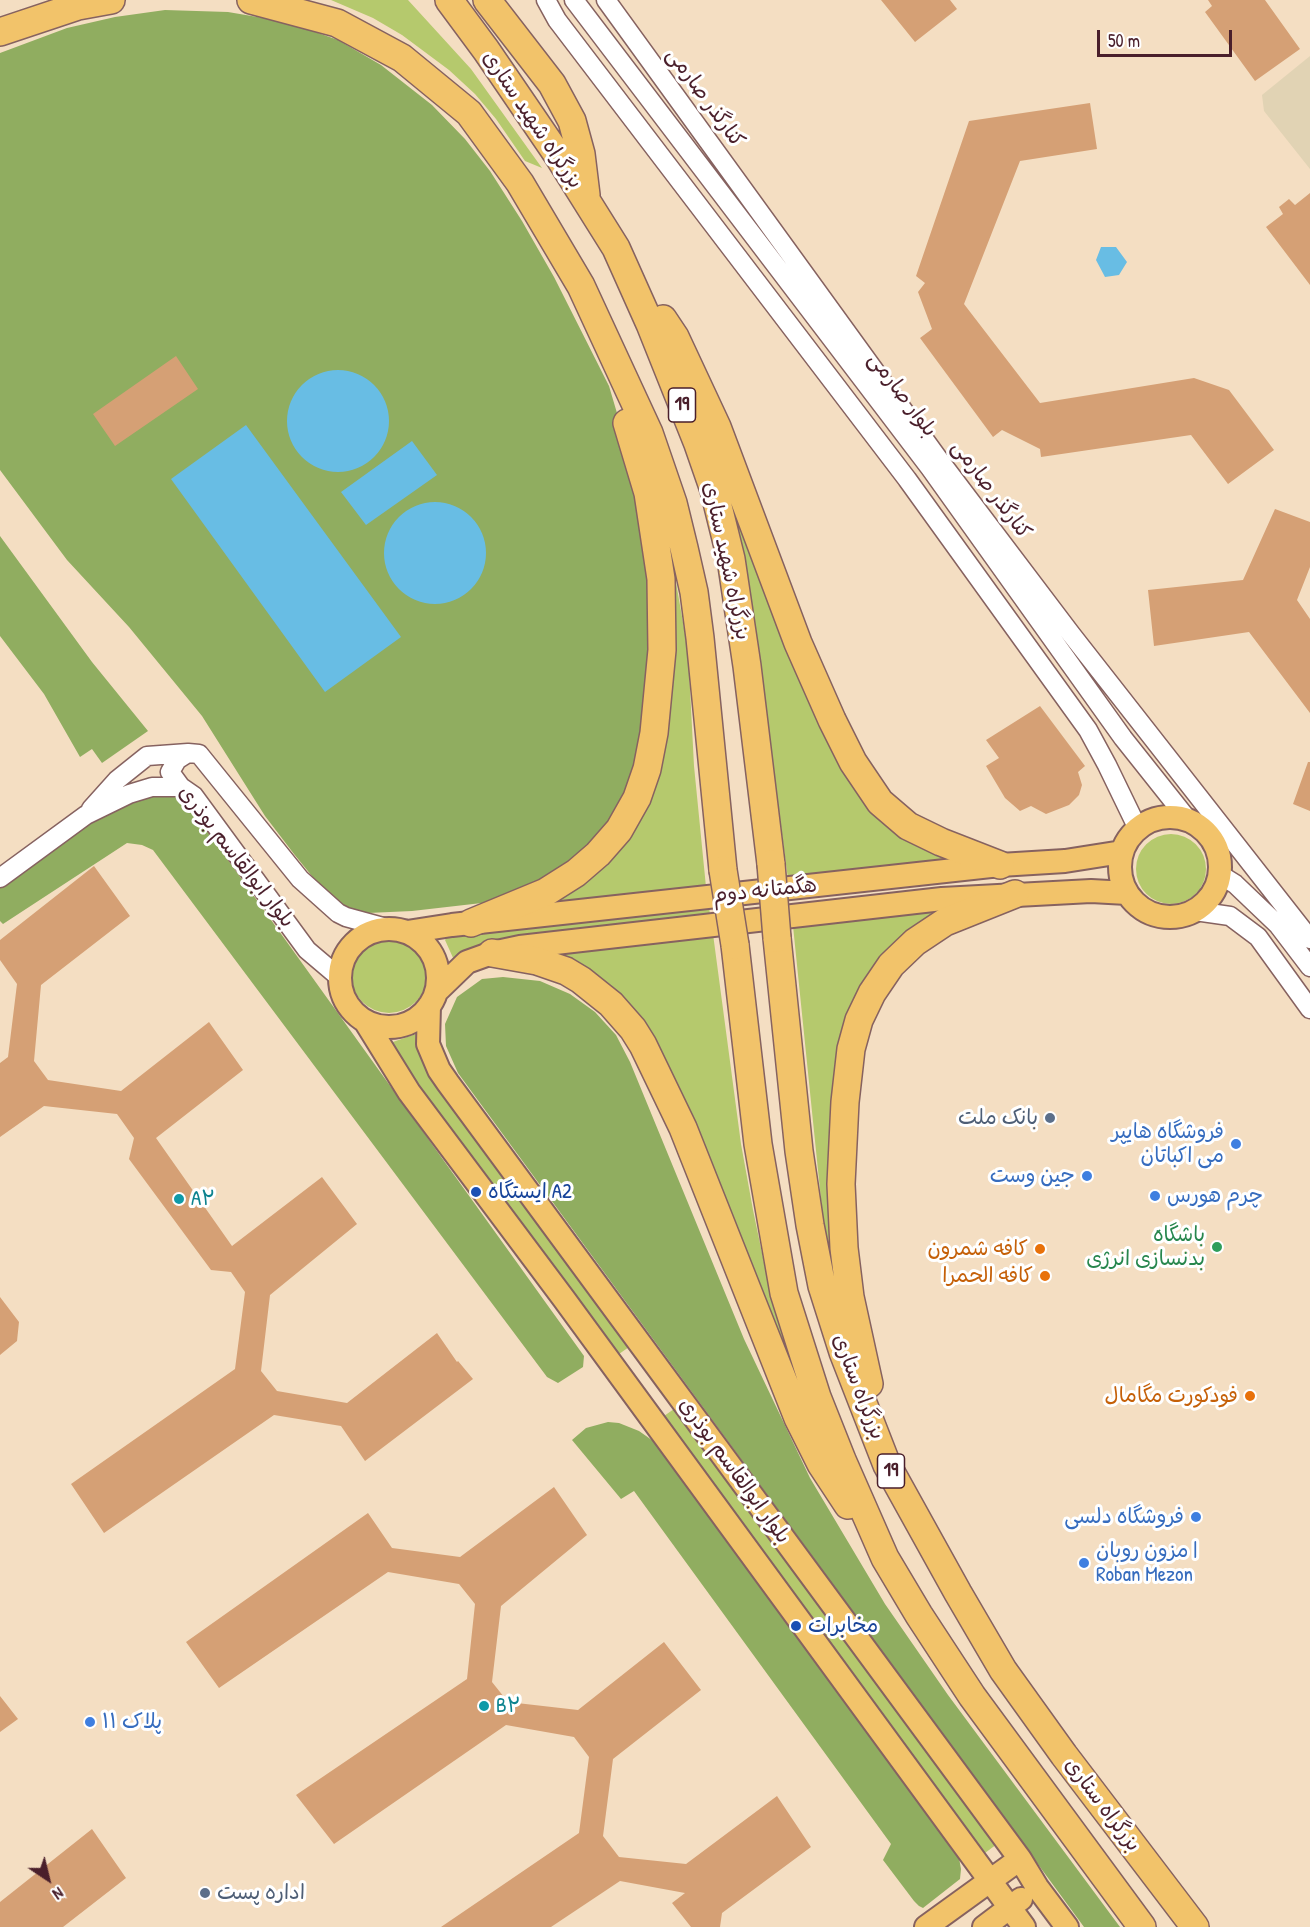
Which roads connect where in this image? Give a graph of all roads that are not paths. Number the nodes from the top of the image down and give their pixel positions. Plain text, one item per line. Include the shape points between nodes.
1 (111, 0) edge
2 (250, 0) edge
3 (449, 0) edge
4 (487, 0) edge
5 (546, 0) edge
6 (574, 0) edge
7 (606, 0) edge
8 (0, 32) edge
9 (587, 202) junction
10 (616, 248) junction
11 (581, 286) junction
12 (909, 430) junction
13 (883, 448) junction
14 (188, 753) junction
15 (181, 787) junction
16 (86, 815) junction
17 (1189, 821) junction
18 (1138, 829) junction
19 (1216, 832) junction
20 (1122, 852) junction
21 (1000, 865) junction
22 (1219, 874) junction
23 (0, 878) edge
24 (1127, 893) junction
25 (1015, 894) junction
26 (1195, 911) junction
27 (471, 923) junction
28 (398, 931) junction
29 (777, 938) joint
30 (1310, 939) edge
31 (735, 945) joint
32 (492, 953) junction
33 (1310, 967) edge
34 (340, 978) junction
35 (433, 999) junction
36 (1310, 1009) edge
37 (365, 1021) junction
38 (887, 1465) junction
39 (885, 1558) junction
40 (1020, 1859) junction
41 (991, 1881) junction
42 (1037, 1887) junction
43 (1010, 1908) junction
44 (926, 1927) edge
45 (984, 1927) edge
46 (1024, 1927) edge
47 (1067, 1927) edge
48 (1142, 1927) edge
49 (1195, 1927) edge

1 - 8 highway via 78,6
2 - 11 highway, بزرگراه شهید ستاری / 19 via 337,23 402,58 469,113 520,183
3 - 9 highway, بزرگراه شهید ستاری / 19
4 - 9 highway via 552,84 572,121
5 - 13 street via 557,20
6 - 12 street, بلوار صارمی
7 - 12 street, کنارگذر صارمی
9 - 10 highway, بزرگراه شهید ستاری / 19
10 - 21 highway via 675,337 717,427 798,643 853,762 880,802 908,826
10 - 29 highway, بزرگراه شهید ستاری / 19, bridge via 714,490 746,654
11 - 27 highway via 648,493 661,579 662,650 654,732 637,798 619,830 598,854 546,892
11 - 31 highway, بزرگراه شهید ستاری / 19, bridge via 649,433 684,548 700,638 723,870
12 - 13 street
12 - 17 street, بلوار صارمی via 1123,738
12 - 19 street, کنارگذر صارمی via 1071,634
13 - 18 street via 1088,730
14 - 15 street, بلوار ابوالقاسم بوذری via 177,760 170,772
14 - 16 street via 147,756 117,780
14 - 28 street, بلوار ابوالقاسم بوذری via 199,754 313,892 346,918
15 - 16 street via 152,787
15 - 34 street, بلوار ابوالقاسم بوذری via 194,796 308,950
16 - 23 street
17 - 18 main road via 1168,818
17 - 19 main road via 1205,832
18 - 20 main road
19 - 22 main road
19 - 30 street, کنارگذر صارمی
20 - 21 main road, هگمتانه دوم
20 - 24 main road via 1120,866
21 - 27 main road, هگمتانه دوم
22 - 26 main road via 1213,893
22 - 33 street via 1278,925
24 - 25 main road, هگمتانه دوم
24 - 26 main road via 1135,904 1158,916 1170,918
25 - 32 main road, هگمتانه دوم via 707,925
25 - 38 highway via 945,922 915,942 891,965 872,993 851,1049 841,1184 844,1248 850,1297
26 - 36 street via 1230,916 1258,937
27 - 28 main road, هگمتانه دوم
28 - 34 main road via 374,931 361,938 342,962
28 - 35 main road via 419,939 433,957 438,977
29 - 38 highway, بزرگراه ستاری / 19 via 799,1151 822,1286
31 - 39 highway, بزرگراه ستاری / 19 via 758,1144 784,1293 817,1397
32 - 35 main road, هگمتانه دوم via 467,962
32 - 39 highway via 566,970 611,1004 638,1037 683,1128 810,1444
34 - 37 main road via 346,1003
35 - 37 main road via 419,1017 406,1024 377,1026
35 - 40 main road, بلوار ابوالقاسم بوذری via 428,1044 447,1083
37 - 41 main road, بلوار ابوالقاسم بوذری via 409,1092
38 - 49 highway, بزرگراه ستاری / 19 via 1003,1670
39 - 48 highway, بزرگراه ستاری / 19 via 972,1696
40 - 41 main road
40 - 42 main road, بلوار ابوالقاسم بوذری
41 - 43 main road, بلوار ابوالقاسم بوذری
41 - 44 main road
42 - 43 main road
42 - 47 main road, بلوار ابوالقاسم بوذری
43 - 45 main road
43 - 46 main road, بلوار ابوالقاسم بوذری

